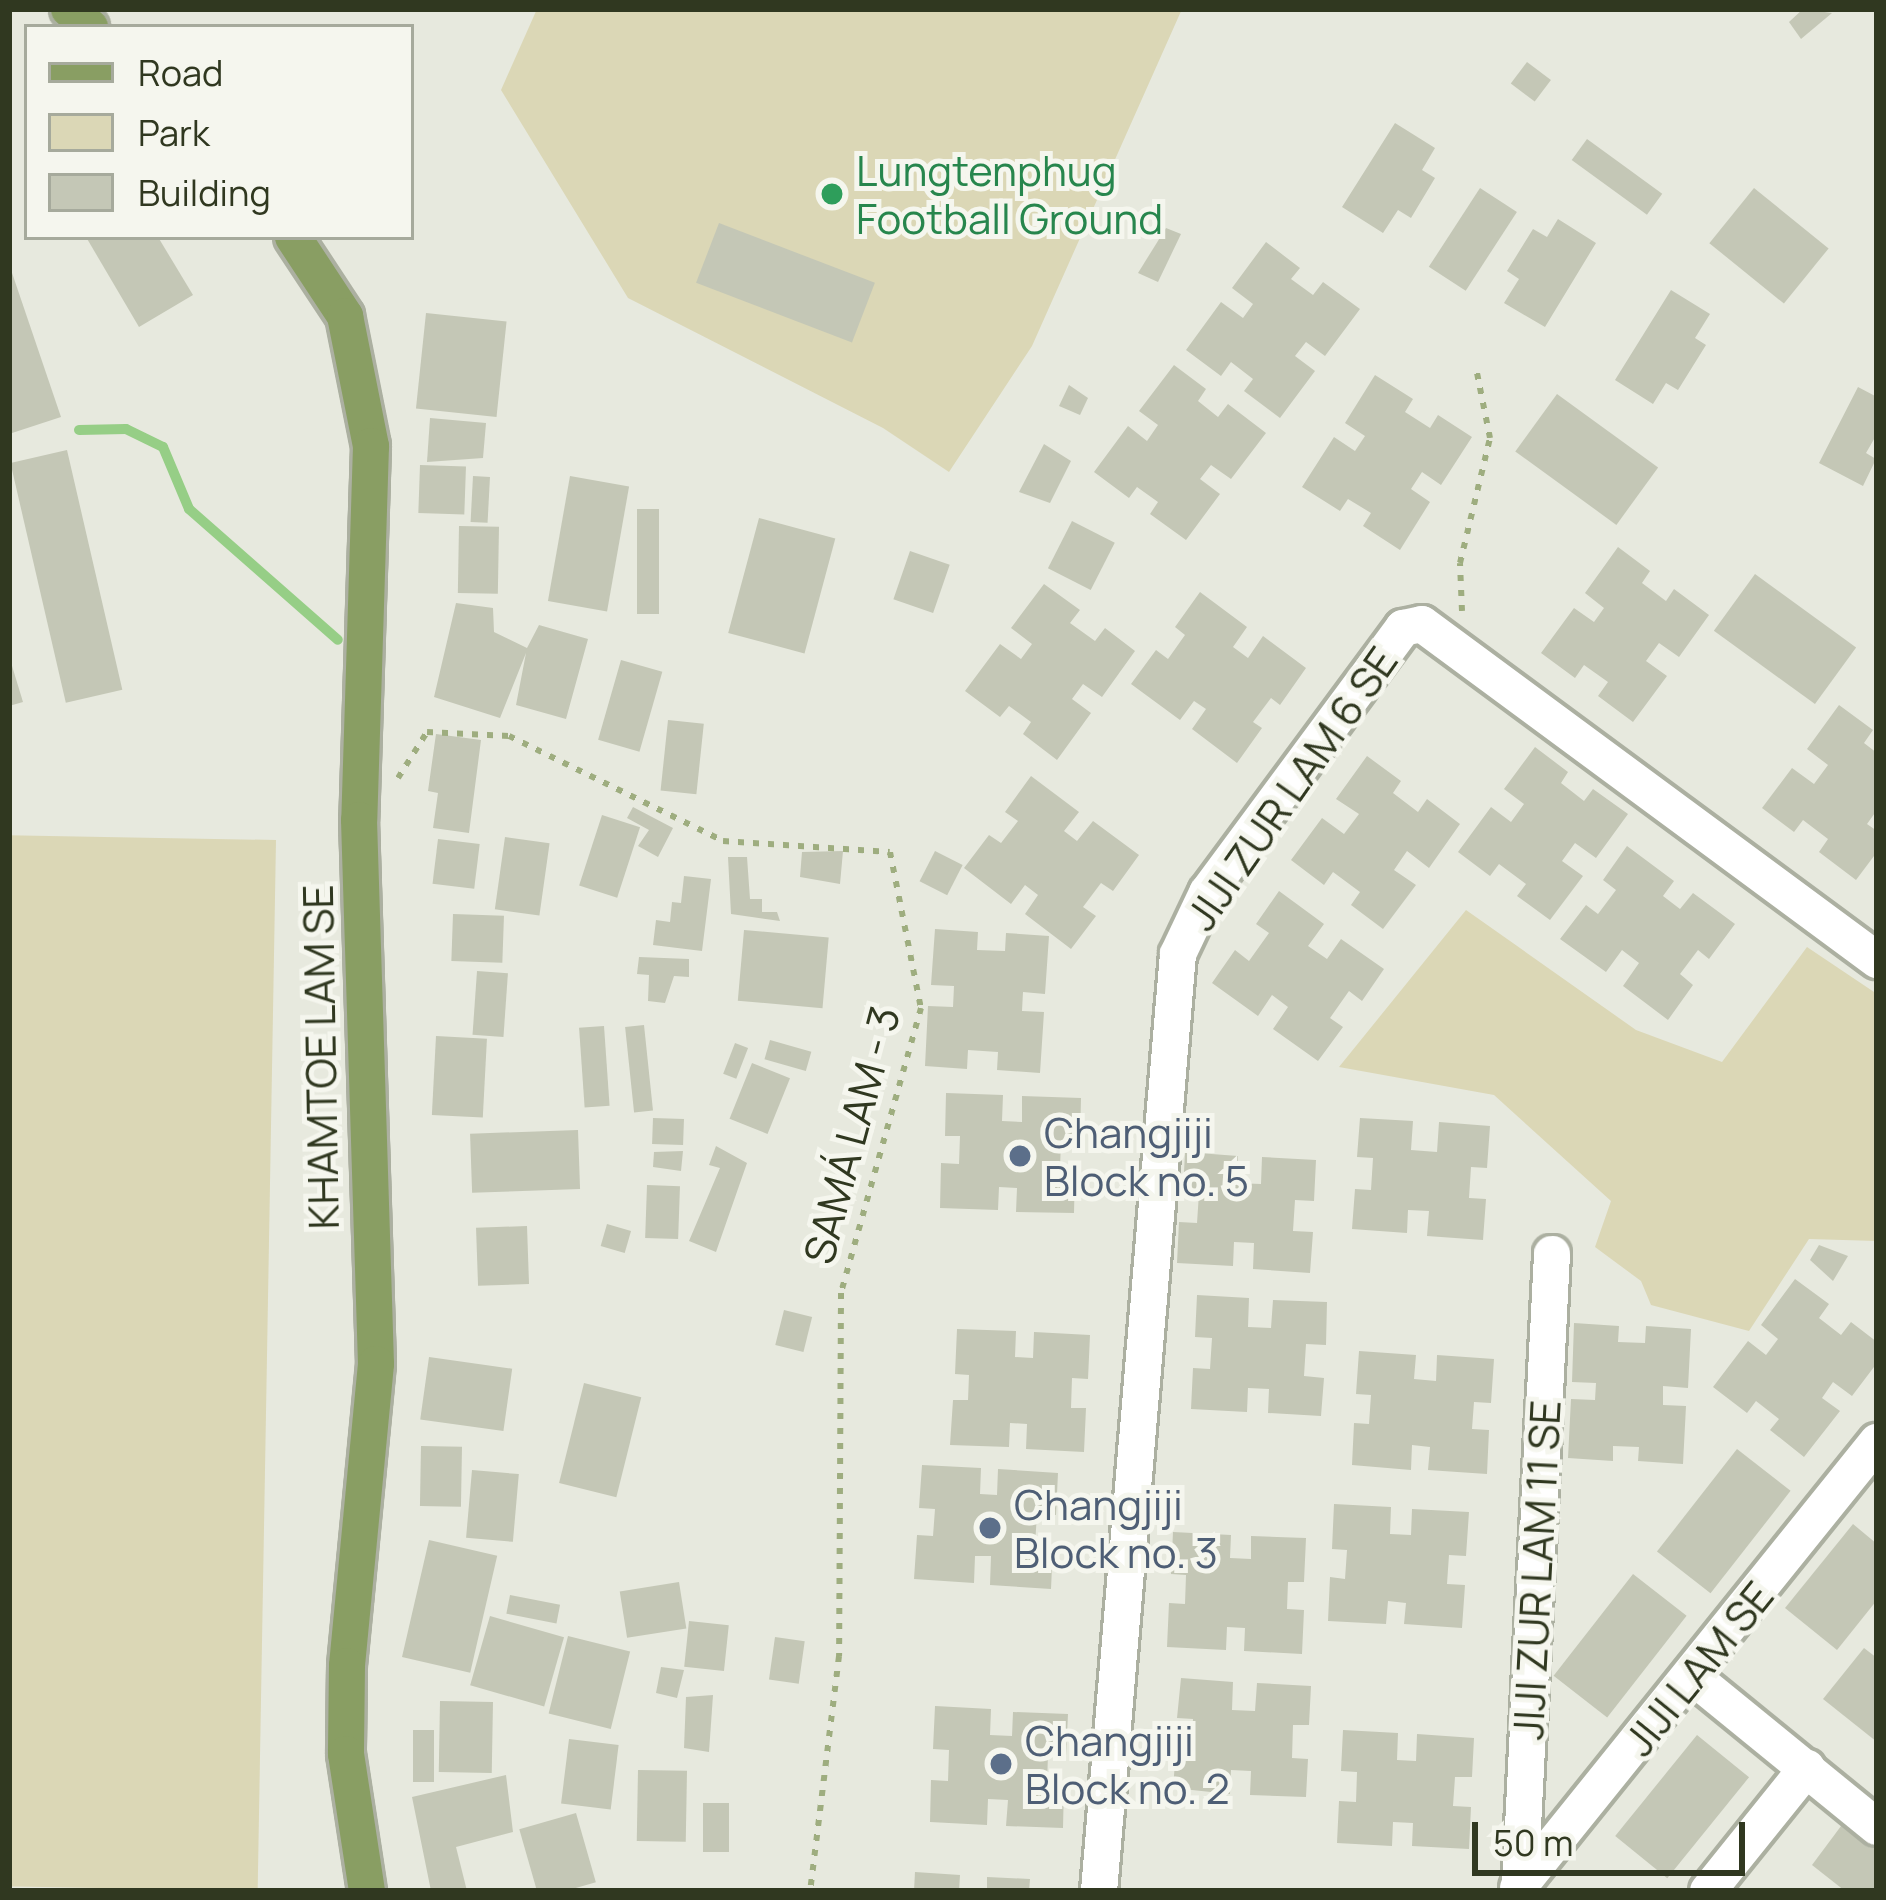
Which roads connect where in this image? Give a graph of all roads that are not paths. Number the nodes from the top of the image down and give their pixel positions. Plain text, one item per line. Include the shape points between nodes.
1 (295, 240) edge
2 (1877, 960) edge
3 (1552, 1254) dead end
4 (1877, 1442) edge
5 (1693, 1677) junction
6 (1807, 1768) junction
7 (1877, 1827) edge
8 (1518, 1889) edge
9 (367, 1891) edge
10 (1099, 1891) edge
11 (1708, 1891) edge

1 - 9 main road, KHAMTOE LAM SE via 345,316 366,395 359,820 376,1364 346,1666 346,1754
2 - 10 street, JIJI ZUR LAM 6 SE via 1422,624 1403,628 1207,893 1178,954
3 - 8 street, JIJI ZUR LAM 11 SE
4 - 5 street, JIJI LAM SE
5 - 6 street
5 - 8 street, JIJI LAM SE
6 - 7 street
6 - 11 street

